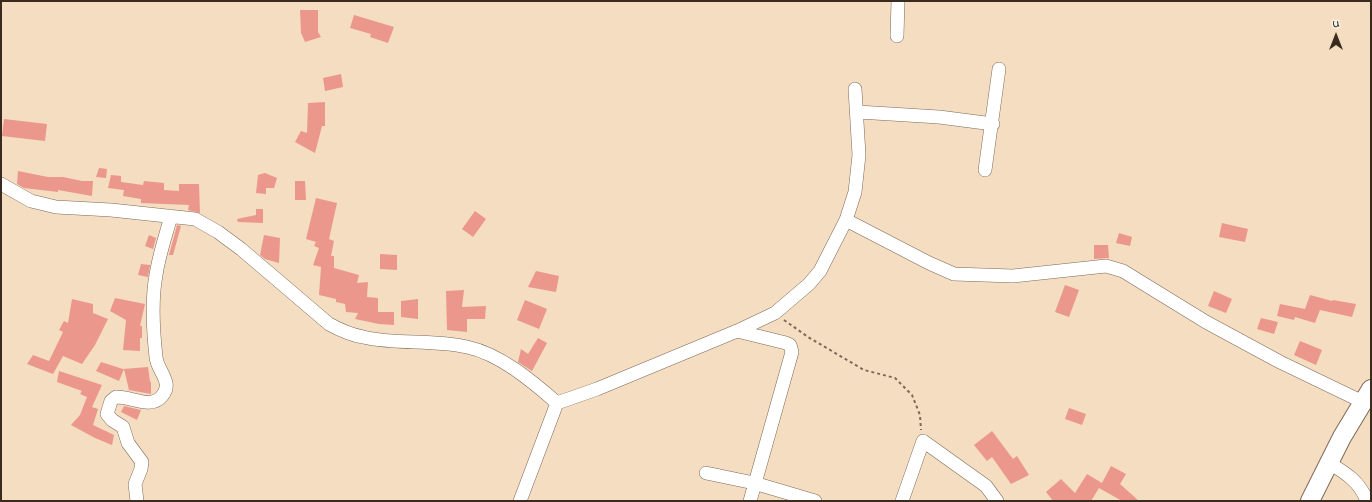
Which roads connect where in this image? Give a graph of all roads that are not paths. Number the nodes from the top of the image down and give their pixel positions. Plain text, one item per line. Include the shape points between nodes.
1 (898, 1) edge
2 (897, 36) dead end
3 (999, 69) dead end
4 (855, 89) dead end
5 (858, 112) junction
6 (993, 124) junction
7 (985, 170) dead end
8 (1, 184) edge
9 (171, 216) junction
10 (846, 220) junction
11 (737, 331) junction
12 (1367, 396) edge
13 (557, 403) junction
14 (1329, 463) junction
15 (706, 473) dead end
16 (754, 483) junction
17 (136, 501) edge
18 (520, 501) edge
19 (750, 501) edge
20 (815, 501) edge
21 (902, 501) edge
22 (998, 501) edge
23 (1310, 501) edge
24 (1367, 501) edge

1 - 2 street
3 - 6 street
4 - 5 street
5 - 6 street via 938,117
5 - 10 street via 859,155 855,192
6 - 7 street
8 - 9 street via 31,202 56,207
9 - 13 street via 195,220 218,232 329,324 346,333 364,338 468,347 496,358
9 - 17 street via 156,275 152,311 156,362 166,380 166,391 161,398 152,402 113,398 107,414 123,427 128,443 142,462 135,484
10 - 11 street via 820,271 809,284 775,313
10 - 12 street via 954,274 1013,276 1106,266 1123,271 1206,322 1280,362
11 - 13 street
11 - 16 street via 786,343 790,345 792,352
12 - 14 highway
13 - 18 street
14 - 23 highway
14 - 24 street via 1350,476 1364,492
15 - 16 street
16 - 19 street
16 - 20 street
21 - 22 street via 923,441 986,486

